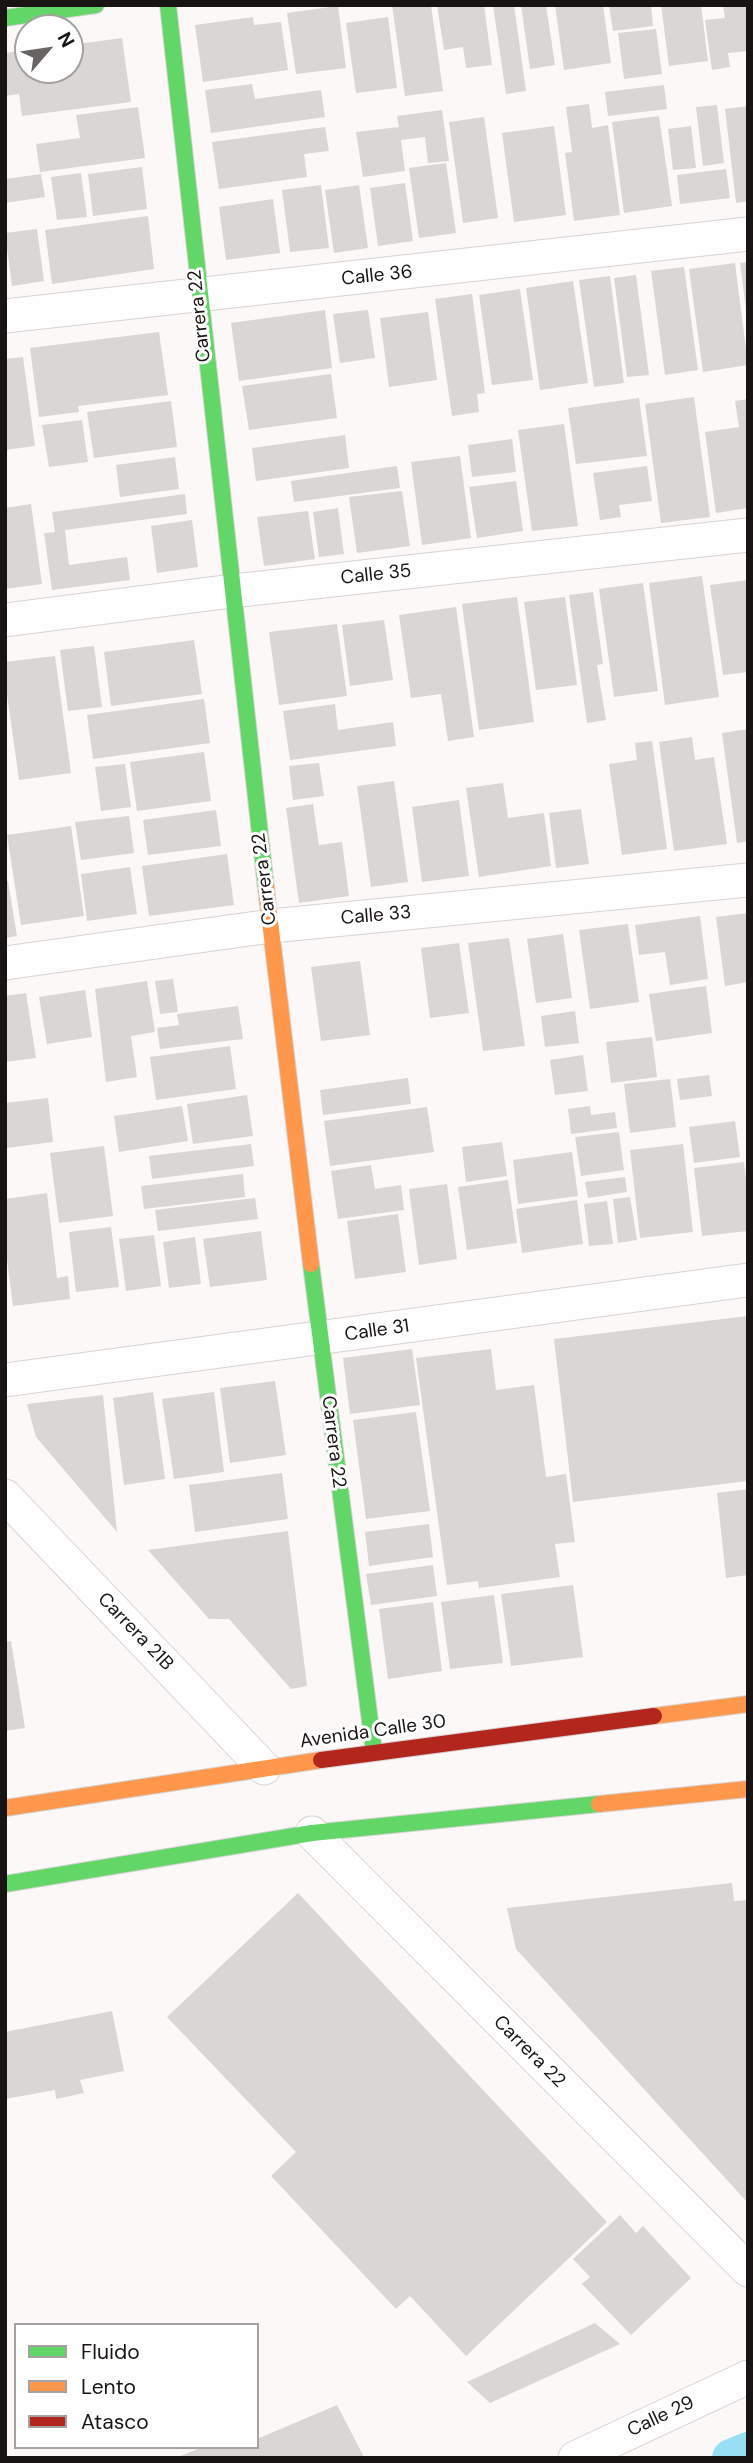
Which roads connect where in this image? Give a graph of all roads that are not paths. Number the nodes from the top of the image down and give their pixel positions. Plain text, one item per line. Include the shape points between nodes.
1 (96, 5) edge
2 (168, 5) edge
3 (5, 19) edge
4 (748, 234) edge
5 (197, 296) junction
6 (5, 316) edge
7 (748, 534) edge
8 (232, 591) junction
9 (5, 620) edge
10 (748, 880) edge
11 (271, 926) junction
12 (5, 963) edge
13 (748, 1280) edge
14 (320, 1339) junction
15 (5, 1380) edge
16 (5, 1496) edge
17 (748, 1704) edge
18 (374, 1752) junction
19 (264, 1768) junction
20 (748, 1789) edge
21 (5, 1808) edge
22 (312, 1833) junction
23 (5, 1884) edge
24 (748, 2270) edge
25 (748, 2377) edge
26 (575, 2458) edge

1 - 3 main road
2 - 5 main road, Carrera 22
4 - 5 street, Calle 36
5 - 6 street, Calle 36
5 - 8 main road, Carrera 22
7 - 8 street, Calle 35
8 - 9 street, Calle 35
8 - 11 main road, Carrera 22
10 - 11 street, Calle 33
11 - 12 street, Calle 33
11 - 14 main road, Carrera 22
13 - 14 street, Calle 31
14 - 15 street, Calle 31
14 - 18 main road, Carrera 22
16 - 19 street, Carrera 21B
17 - 18 main road, Avenida Calle 30
18 - 19 main road, Avenida Calle 30
19 - 21 main road, Avenida Calle 30
20 - 22 main road
22 - 23 main road
22 - 24 street, Carrera 22
25 - 26 street, Calle 29

